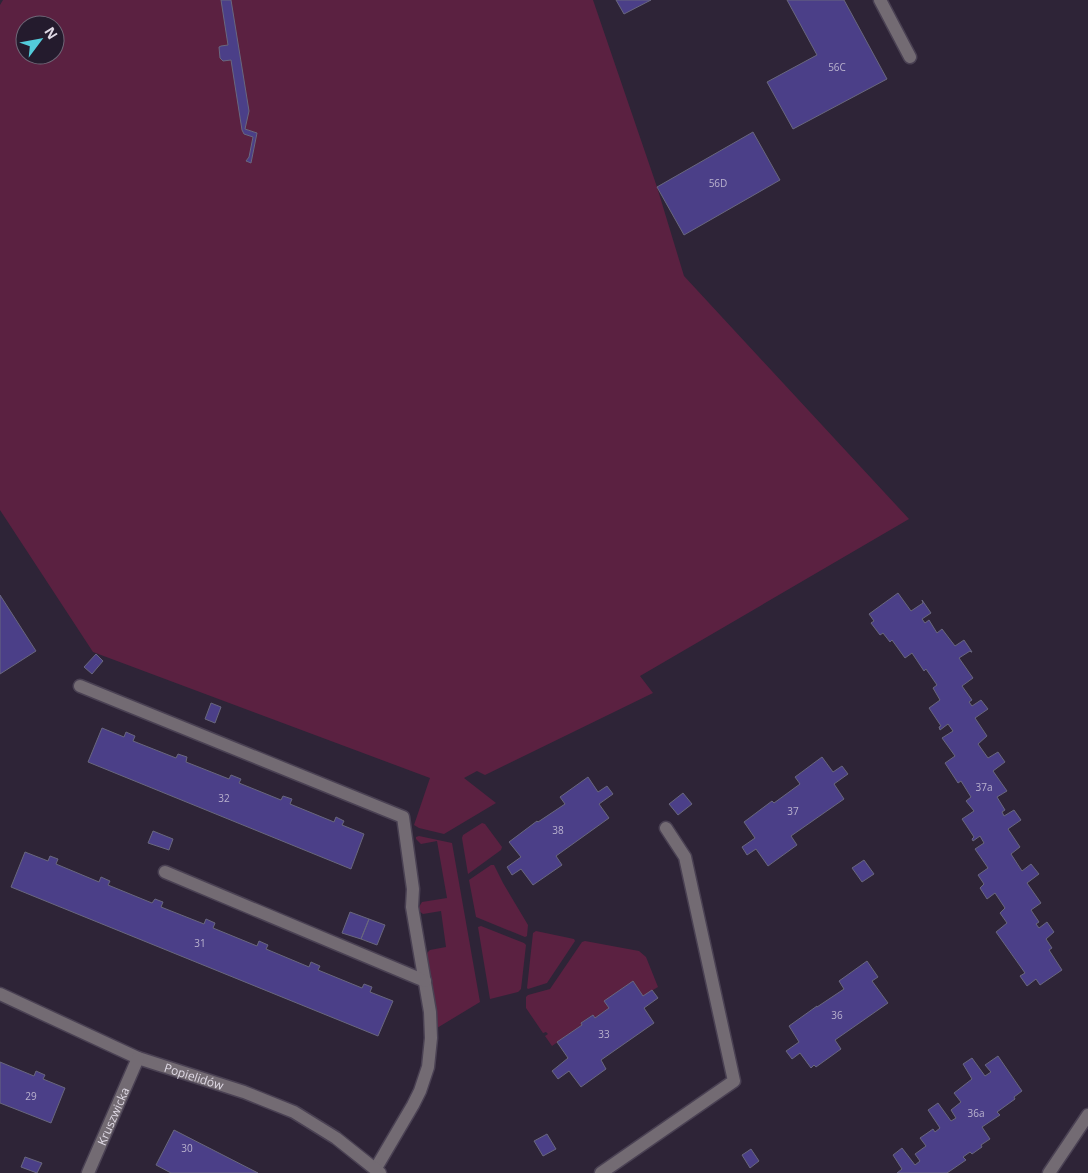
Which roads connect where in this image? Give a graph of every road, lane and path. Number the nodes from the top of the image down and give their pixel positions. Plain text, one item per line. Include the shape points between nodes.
1 (880, 0) edge
2 (910, 57) dead end
3 (80, 686) dead end
4 (666, 828) dead end
5 (165, 872) dead end
6 (425, 981) junction
7 (0, 994) edge
8 (138, 1058) junction
9 (1088, 1115) edge
10 (378, 1171) edge
11 (88, 1173) edge
12 (601, 1173) edge
13 (1049, 1173) edge

1 - 2 street
3 - 6 street via 403,817 413,889 412,907
4 - 12 street via 685,857 734,1081
5 - 6 street
6 - 10 street via 431,1025 428,1068 420,1091
7 - 8 street, Popielidów
8 - 10 street, Popielidów via 244,1092 294,1112 336,1138
8 - 11 street, Kruszwicka
9 - 13 street

